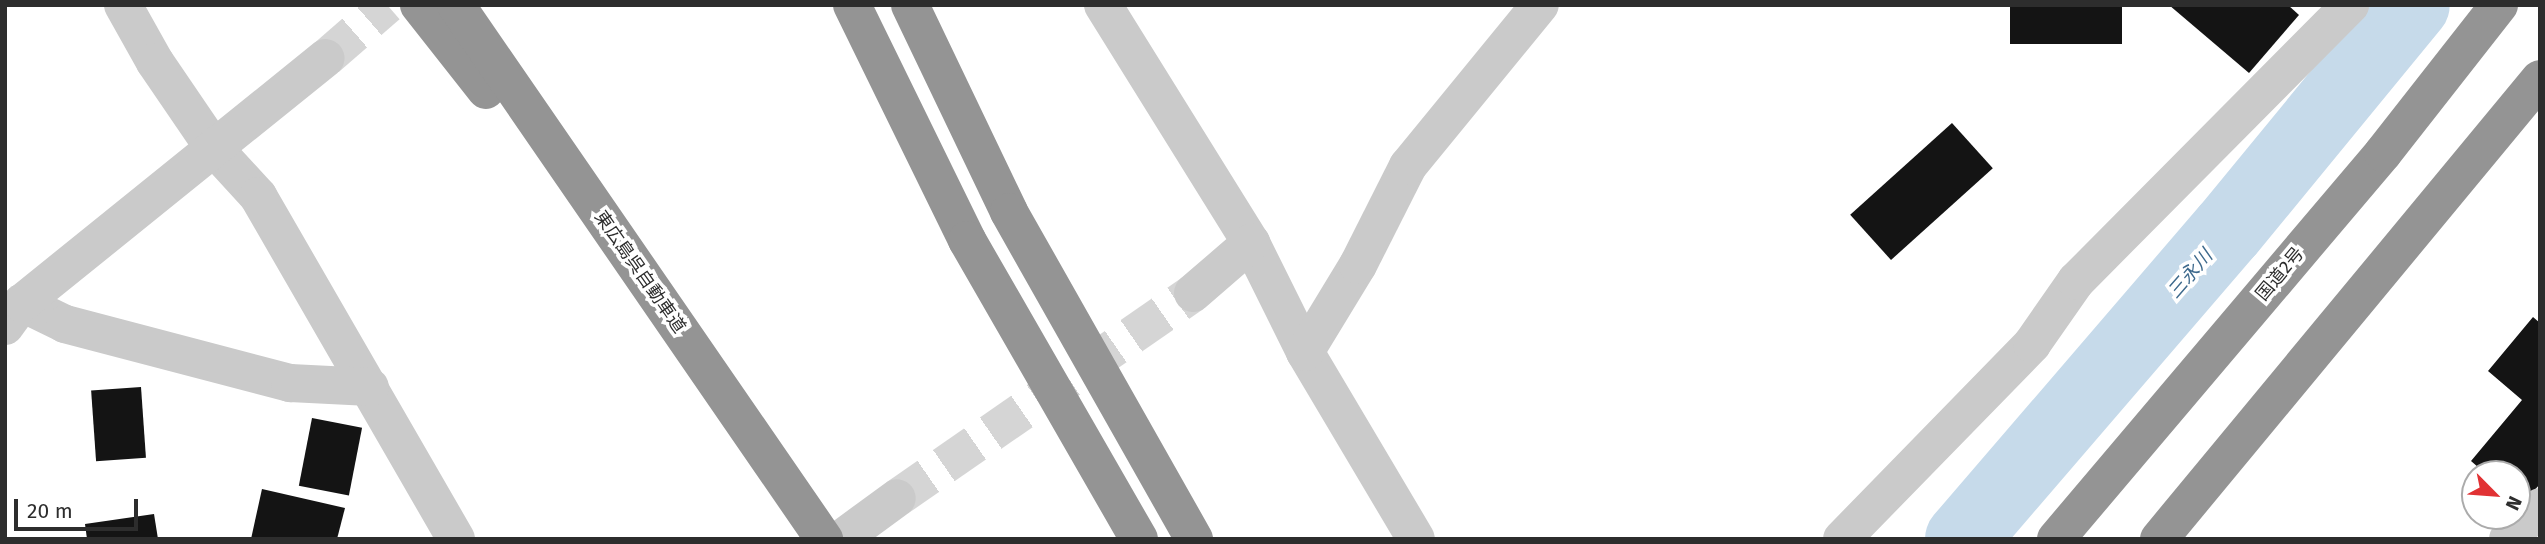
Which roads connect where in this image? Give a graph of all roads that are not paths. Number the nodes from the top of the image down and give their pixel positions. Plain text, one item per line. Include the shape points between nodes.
1 (122, 5) edge
2 (419, 5) edge
3 (456, 5) edge
4 (852, 5) edge
5 (910, 5) edge
6 (1103, 5) edge
7 (1540, 5) edge
8 (2350, 5) edge
9 (2499, 5) edge
10 (326, 58) tunnel mouth
11 (2540, 79) edge
12 (213, 147) junction
13 (1251, 243) junction
14 (1193, 293) tunnel mouth
15 (14, 314) edge
16 (1305, 352) junction
17 (703, 362) junction
18 (370, 387) junction
19 (897, 498) tunnel mouth
20 (2540, 507) edge
21 (456, 539) edge
22 (824, 539) edge
23 (841, 539) edge
24 (1139, 539) edge
25 (1194, 539) edge
26 (1416, 539) edge
27 (1842, 539) edge
28 (2056, 539) edge
29 (2158, 539) edge
30 (2508, 539) edge

1 - 12 street
2 - 17 highway
3 - 17 highway, 東広島呉自動車道
4 - 24 highway via 967,240
5 - 25 highway via 1009,212
6 - 13 street
7 - 16 street via 1408,166 1358,265
8 - 27 street via 2076,281 2032,344
9 - 28 highway, 国道2号 via 2383,153
10 - 12 street
11 - 29 highway
12 - 15 street
12 - 18 street via 258,196
13 - 14 street
13 - 16 street
15 - 18 street via 290,383
16 - 26 street
17 - 22 highway, 東広島呉自動車道
18 - 21 street
19 - 23 street
20 - 30 street

